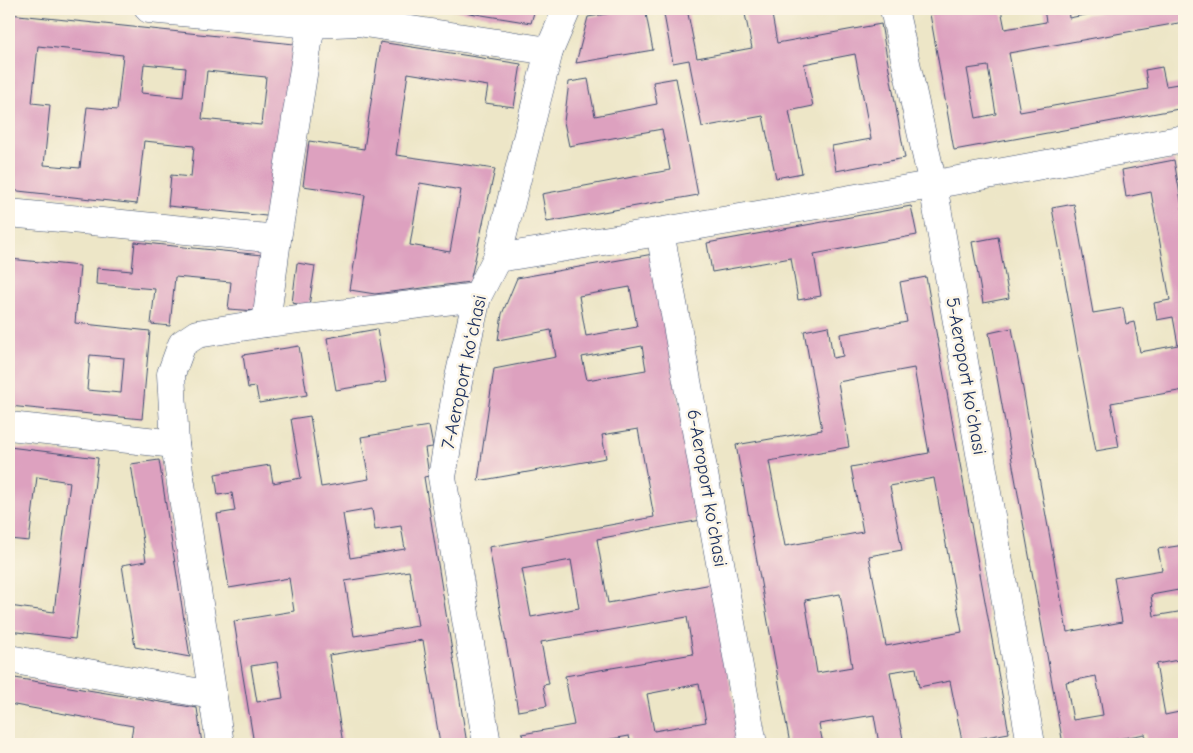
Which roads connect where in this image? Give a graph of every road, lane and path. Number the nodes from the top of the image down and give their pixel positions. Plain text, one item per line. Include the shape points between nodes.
1 (150, 9) edge
2 (567, 9) edge
3 (894, 9) edge
4 (311, 24) junction
5 (550, 51) junction
6 (1184, 139) edge
7 (933, 185) junction
8 (9, 213) edge
9 (660, 232) junction
10 (277, 240) junction
11 (497, 258) junction
12 (477, 297) junction
13 (266, 323) junction
14 (9, 426) edge
15 (175, 444) junction
16 (9, 659) edge
17 (212, 695) junction
18 (220, 744) edge
19 (487, 744) edge
20 (753, 744) edge
21 (1031, 744) edge

1 - 4 street
2 - 5 street, 7-Aeroport koʻchasi
3 - 7 street, 5-Aeroport koʻchasi
4 - 5 street via 358,22
4 - 10 street
5 - 11 street, 7-Aeroport koʻchasi
6 - 7 street
7 - 9 street
7 - 21 street, 5-Aeroport koʻchasi
8 - 10 street
9 - 11 street
9 - 20 street, 6-Aeroport koʻchasi
10 - 13 street
11 - 12 street, 7-Aeroport koʻchasi
12 - 13 street
12 - 19 street, 7-Aeroport koʻchasi via 442,477
13 - 15 street via 197,334 182,344 170,374
14 - 15 street
15 - 17 street
16 - 17 street
17 - 18 street

